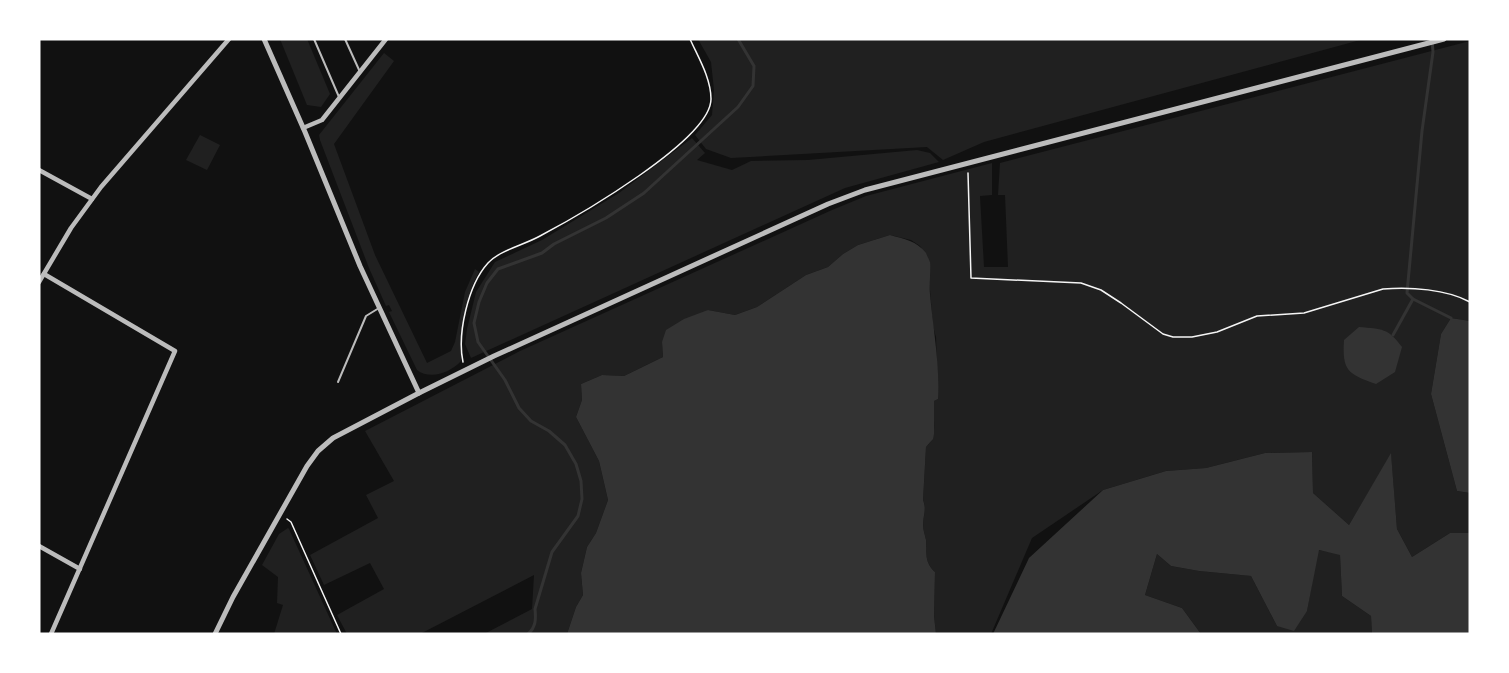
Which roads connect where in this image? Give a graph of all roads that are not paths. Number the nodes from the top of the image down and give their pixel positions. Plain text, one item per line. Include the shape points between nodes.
1 (229, 39) edge
2 (264, 39) edge
3 (314, 39) edge
4 (345, 39) edge
5 (386, 39) edge
6 (1442, 39) edge
7 (360, 72) junction
8 (339, 98) junction
9 (303, 128) junction
10 (39, 170) edge
11 (92, 199) junction
12 (44, 274) junction
13 (39, 282) edge
14 (379, 308) junction
15 (338, 382) dead end
16 (419, 393) junction
17 (39, 546) edge
18 (80, 569) junction
19 (51, 634) edge
20 (215, 634) edge

1 - 11 street
2 - 9 street
3 - 8 lane
4 - 7 lane
5 - 7 street
6 - 16 street via 865,190
7 - 8 street
8 - 9 street via 322,120
9 - 14 street
10 - 11 street
11 - 12 street
12 - 13 street
12 - 18 street via 175,351
14 - 15 lane via 366,316
14 - 16 street
16 - 20 street via 322,446 279,514
17 - 18 street
18 - 19 street

